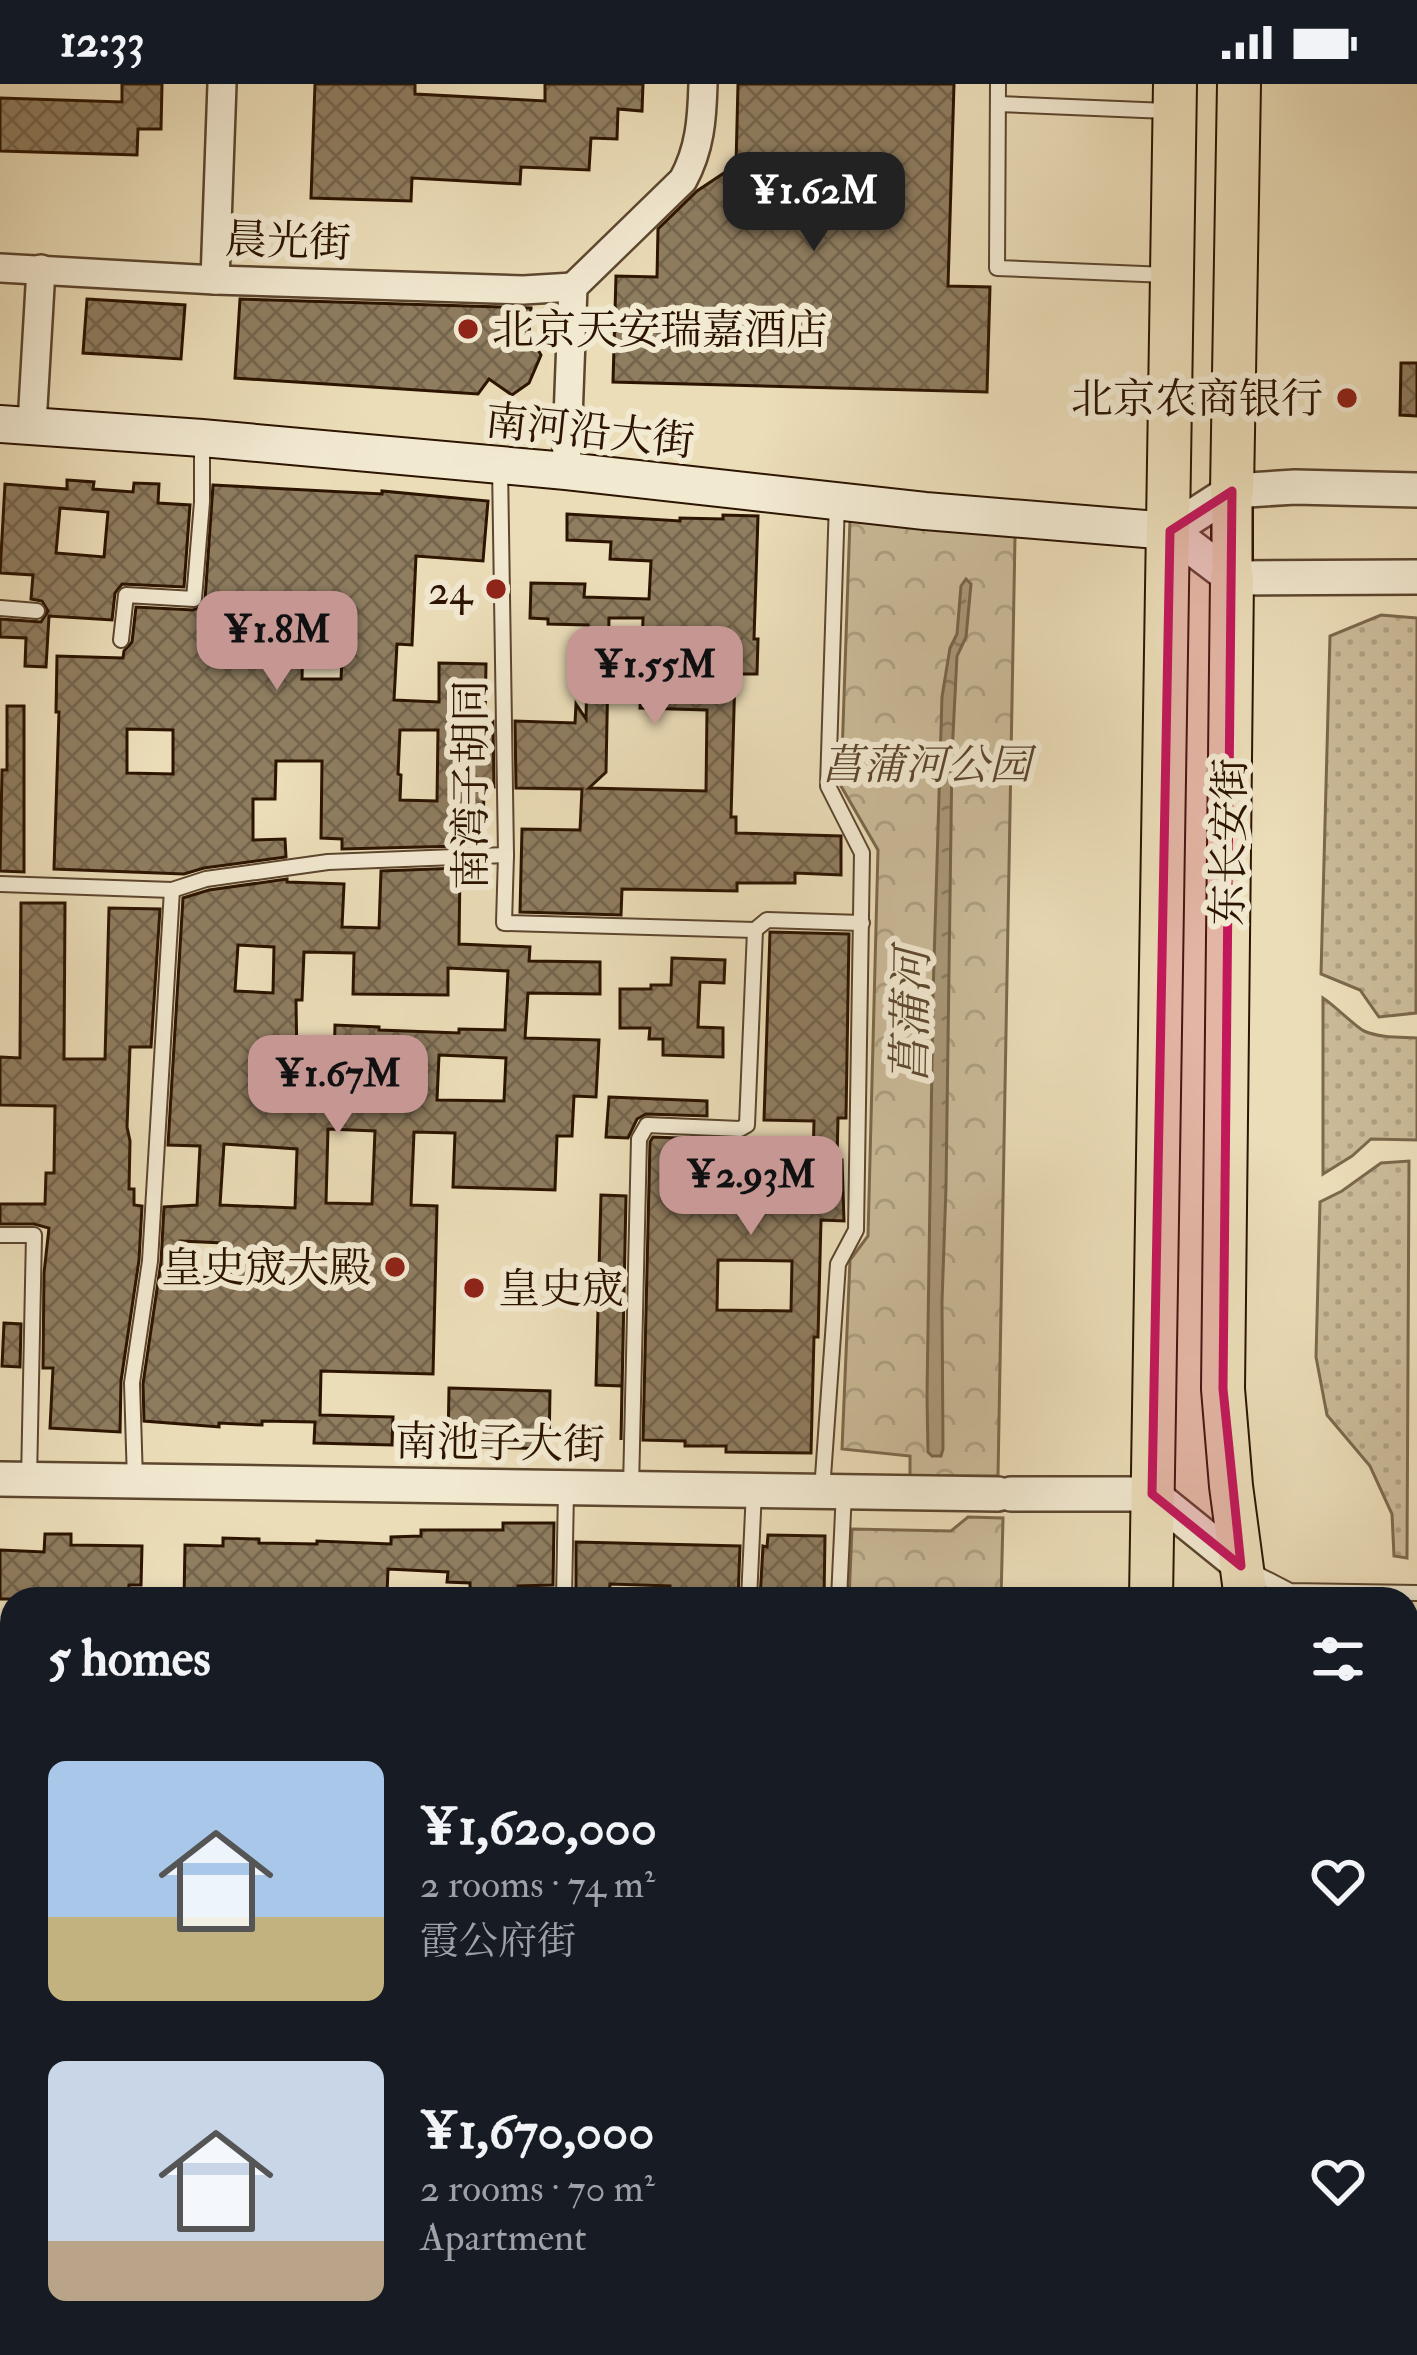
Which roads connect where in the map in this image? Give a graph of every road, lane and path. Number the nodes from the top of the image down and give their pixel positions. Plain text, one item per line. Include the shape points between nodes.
1 (222, 84) edge
2 (703, 84) edge
3 (998, 84) edge
4 (1239, 84) edge
5 (1174, 98) edge
6 (998, 104) junction
7 (0, 268) edge
8 (41, 269) junction
9 (1170, 274) junction
10 (215, 280) junction
11 (573, 287) junction
12 (16, 424) edge
13 (202, 438) junction
14 (500, 466) junction
15 (566, 471) junction
16 (1232, 490) junction
17 (1417, 490) edge
18 (837, 501) junction
19 (1170, 531) junction
20 (1417, 577) edge
21 (1232, 578) junction
22 (0, 608) edge
23 (37, 610) dead end
24 (121, 640) dead end
25 (506, 856) junction
26 (0, 884) edge
27 (172, 890) junction
28 (862, 923) junction
29 (755, 930) junction
30 (0, 1235) edge
31 (14, 1480) edge
32 (135, 1481) junction
33 (566, 1488) junction
34 (631, 1489) junction
35 (754, 1490) junction
36 (833, 1491) junction
37 (1152, 1495) junction
38 (1244, 1583) edge
39 (565, 1587) edge
40 (750, 1587) edge
41 (838, 1587) edge
42 (1151, 1587) edge

1 - 10 street
2 - 11 street via 699,142 683,180
3 - 6 lane
4 - 16 highway, 东长安街
5 - 6 lane
5 - 9 highway, 东长安街
6 - 9 lane via 997,268
7 - 8 street, 晨光街
8 - 10 street, 晨光街
8 - 12 street
9 - 19 highway, 东长安街
10 - 11 street, 晨光街
11 - 15 street
12 - 13 main road, 南河沿大街
13 - 14 main road, 南河沿大街
13 - 24 lane via 194,599 126,595
14 - 15 main road, 南河沿大街
14 - 25 lane, 南湾子胡同
15 - 18 main road, 南河沿大街
16 - 17 street
16 - 19 street
16 - 21 main road, 东长安街
18 - 19 main road, 南河沿大街
18 - 28 lane via 828,785 862,853
19 - 21 street
19 - 37 highway, 东长安街
20 - 21 street
21 - 38 highway, 东长安街 via 1223,1389
22 - 23 lane
25 - 27 lane via 328,862
25 - 29 lane, 南湾子胡同 via 504,923
26 - 27 lane
27 - 32 lane via 150,1261 132,1383
28 - 29 lane via 767,920
28 - 36 lane via 856,1230 838,1264
29 - 34 lane via 747,1125 647,1125 639,1139
30 - 31 lane via 34,1235
31 - 32 street, 南池子大街
32 - 33 street, 南池子大街
33 - 34 street, 南池子大街
33 - 39 lane
34 - 35 street, 南池子大街
35 - 36 street, 南池子大街
35 - 40 lane
36 - 37 street, 南池子大街
36 - 41 lane
37 - 38 street via 1187,1520
37 - 42 highway, 东长安街

